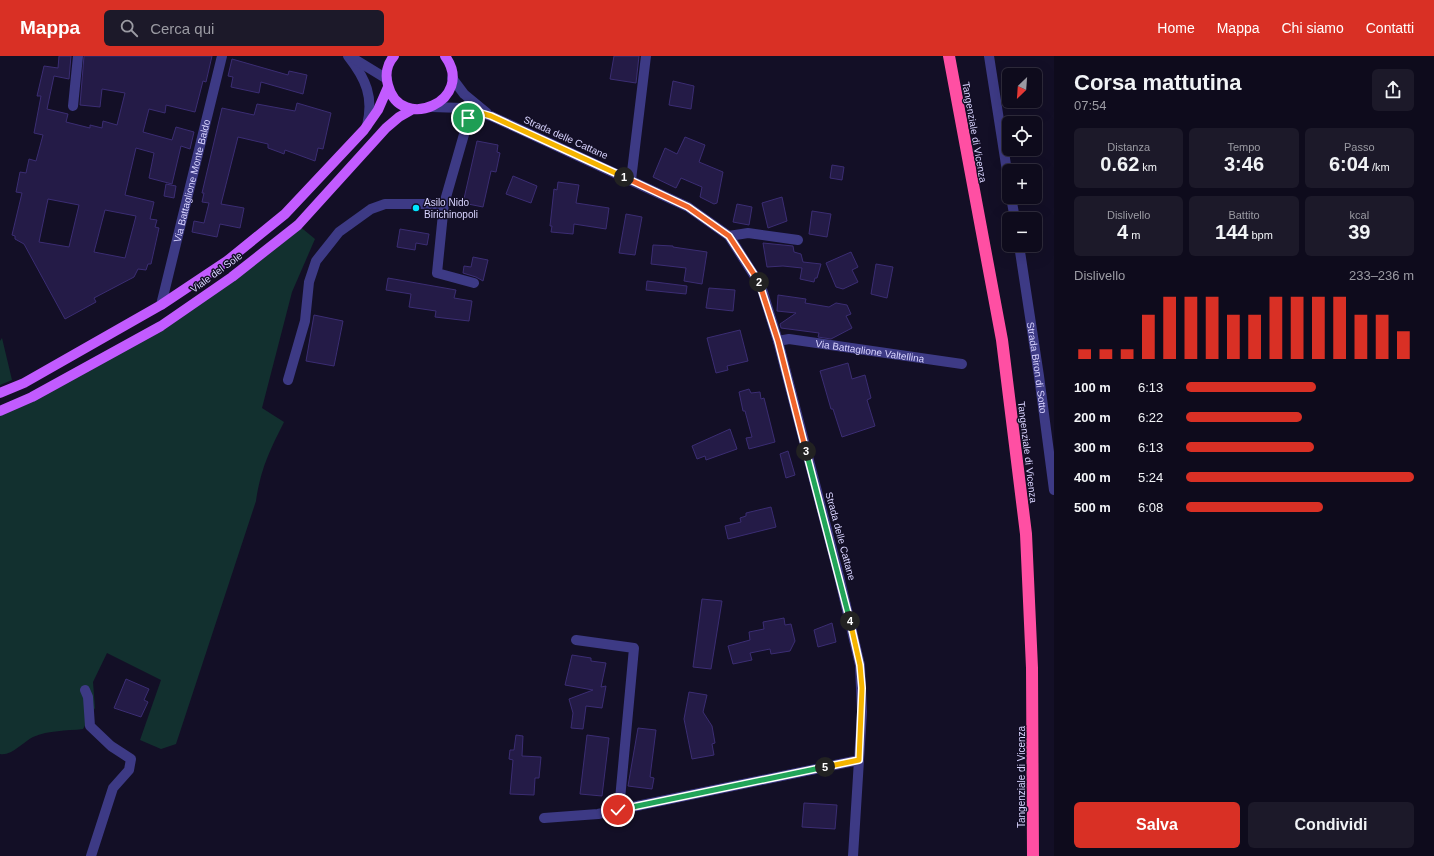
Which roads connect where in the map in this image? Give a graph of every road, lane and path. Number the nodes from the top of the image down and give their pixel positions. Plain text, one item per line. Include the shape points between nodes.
1 (78, 56) edge
2 (222, 56) edge
3 (349, 56) edge
4 (394, 56) edge
5 (646, 56) edge
6 (949, 56) edge
7 (989, 56) edge
8 (447, 57) edge
9 (452, 78) junction
10 (387, 83) junction
11 (73, 106) dead end
12 (432, 107) junction
13 (413, 109) junction
14 (471, 110) junction
15 (491, 116) junction
16 (367, 127) junction
17 (1006, 164) edge
18 (631, 180) junction
19 (444, 204) junction
20 (729, 236) junction
21 (798, 240) dead end
22 (1020, 252) edge
23 (474, 283) dead end
24 (161, 305) junction
25 (778, 341) junction
26 (962, 364) dead end
27 (288, 380) dead end
28 (0, 393) edge
29 (0, 411) edge
30 (1054, 490) edge
31 (576, 640) dead end
32 (85, 690) dead end
33 (859, 760) junction
34 (618, 810) junction
35 (544, 818) dead end
36 (91, 856) edge
37 (853, 856) edge
38 (1033, 856) edge

1 - 11 street
2 - 24 street, Via Battaglione Monte Baldo
3 - 10 street
3 - 16 street via 369,92 370,111
4 - 10 main road via 387,69
5 - 18 street
6 - 38 highway, Tangenziale di Vicenza via 1002,340 1026,534 1032,668
7 - 17 street
8 - 9 main road
9 - 12 main road via 451,86 444,98
9 - 15 street, Strada delle Cattane via 464,94
10 - 13 main road via 396,99
10 - 16 main road via 378,110
12 - 13 main road, Viale del Sole
12 - 14 street, Strada delle Cattane
13 - 29 main road, Viale del Sole via 386,128 298,225 232,277 161,326 32,397
14 - 15 street, Strada delle Cattane
14 - 19 street
15 - 18 street, Strada delle Cattane
16 - 24 main road, Viale del Sole via 285,214 227,261
18 - 20 street, Strada delle Cattane via 688,207
19 - 23 street via 437,273
19 - 27 street via 402,203 378,207 355,219 339,232 316,261 309,282 305,321
20 - 21 street via 748,233
20 - 25 street, Strada delle Cattane via 761,286
22 - 30 street, Strada Biron di Sotto
24 - 28 main road, Viale del Sole via 24,383
25 - 26 street, Via Battaglione Valtellina via 789,339
25 - 33 street, Strada delle Cattane via 840,576 860,665 862,688
31 - 34 street via 634,648
32 - 36 street via 88,697 90,726 111,746 131,759 129,770 113,788
33 - 34 street
33 - 37 street, Strada delle Cattane
34 - 35 street

